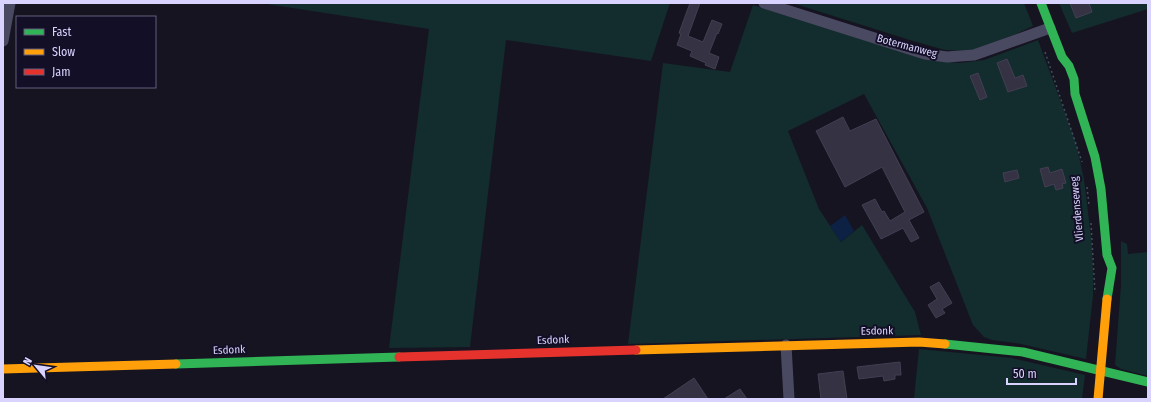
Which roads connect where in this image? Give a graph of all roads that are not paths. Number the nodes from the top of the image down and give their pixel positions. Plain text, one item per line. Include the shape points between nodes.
1 (10, 3) edge
2 (764, 3) edge
3 (1040, 3) edge
4 (1050, 28) junction
5 (3, 40) edge
6 (786, 345) junction
7 (3, 369) edge
8 (1101, 372) junction
9 (1148, 382) edge
10 (789, 399) edge
11 (1098, 399) edge

1 - 5 street
2 - 4 street, Botermanweg via 925,54 947,57 974,55
3 - 4 street
4 - 8 street via 1095,157 1101,189 1107,255 1112,268
6 - 7 street, Esdonk
6 - 8 street, Esdonk via 919,342 1023,352
6 - 10 street
8 - 9 street, Esdonk
8 - 11 street

